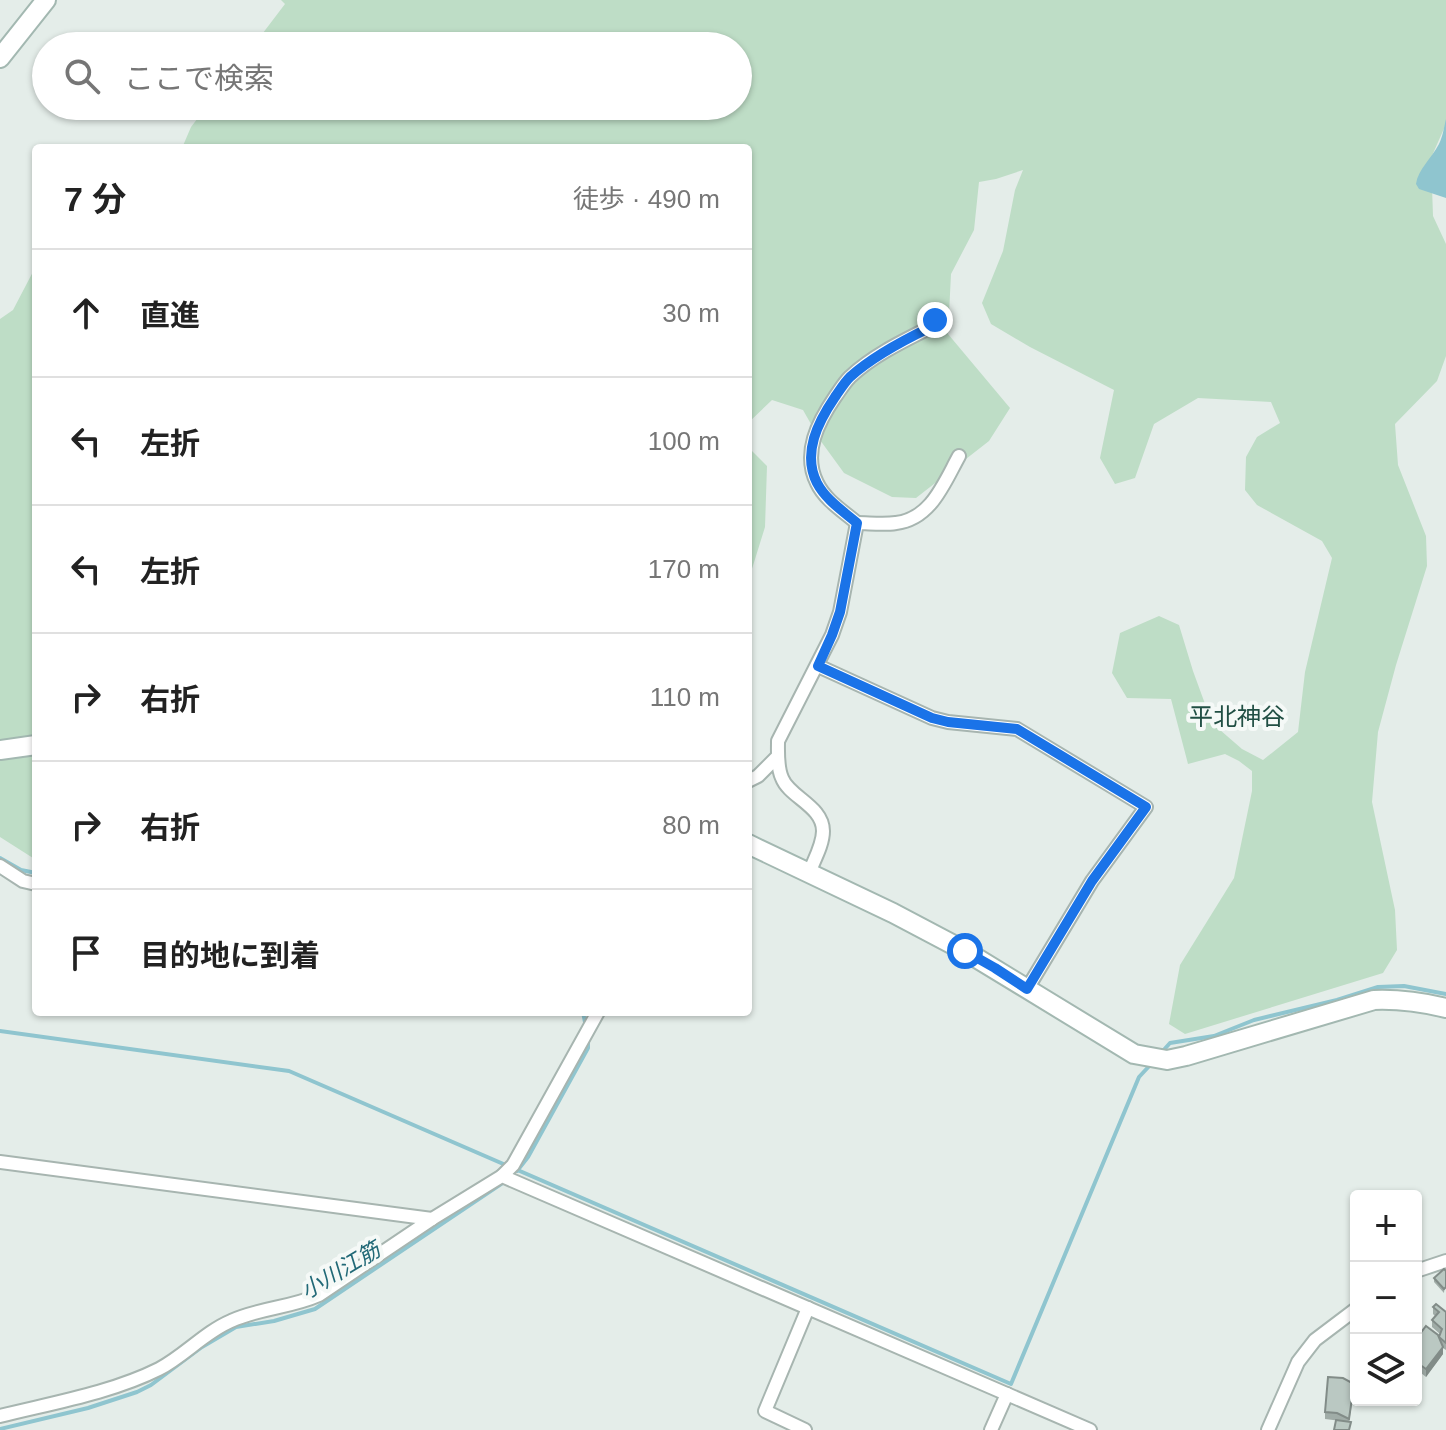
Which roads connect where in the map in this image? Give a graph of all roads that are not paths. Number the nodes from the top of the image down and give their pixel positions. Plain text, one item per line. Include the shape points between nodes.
1 (46, 0) edge
2 (0, 58) edge
3 (935, 320) dead end
4 (959, 456) dead end
5 (857, 523) junction
6 (818, 666) junction
7 (32, 746) edge
8 (0, 750) edge
9 (778, 756) junction
10 (752, 779) edge
11 (752, 846) edge
12 (0, 866) edge
13 (809, 873) junction
14 (32, 883) edge
15 (1027, 989) junction
16 (1446, 1008) edge
17 (595, 1017) edge
18 (0, 1162) edge
19 (509, 1174) junction
20 (432, 1219) junction
21 (1446, 1261) edge
22 (1422, 1269) edge
23 (808, 1308) junction
24 (1350, 1314) edge
25 (1007, 1394) junction
26 (0, 1416) edge
27 (805, 1430) edge
28 (991, 1430) edge
29 (1090, 1430) edge
30 (1268, 1430) edge

1 - 2 street
3 - 5 street via 848,379 820,418 812,443 817,483
4 - 5 street via 932,503 916,517
5 - 6 street via 840,612
6 - 9 street via 778,741
6 - 15 street via 932,718 1017,729 1146,807 1092,881
7 - 8 street
9 - 10 street
9 - 13 street via 782,780 817,813 823,827
11 - 13 street
12 - 14 street
13 - 15 street via 965,951
15 - 16 street via 1134,1054 1167,1060 1374,1000
17 - 19 street
18 - 20 street
19 - 20 street
19 - 23 street
20 - 26 street via 319,1295 228,1321 162,1367 129,1382
21 - 22 street
23 - 25 street
23 - 27 street via 765,1411
24 - 30 street via 1315,1340 1298,1362
25 - 28 street
25 - 29 street

